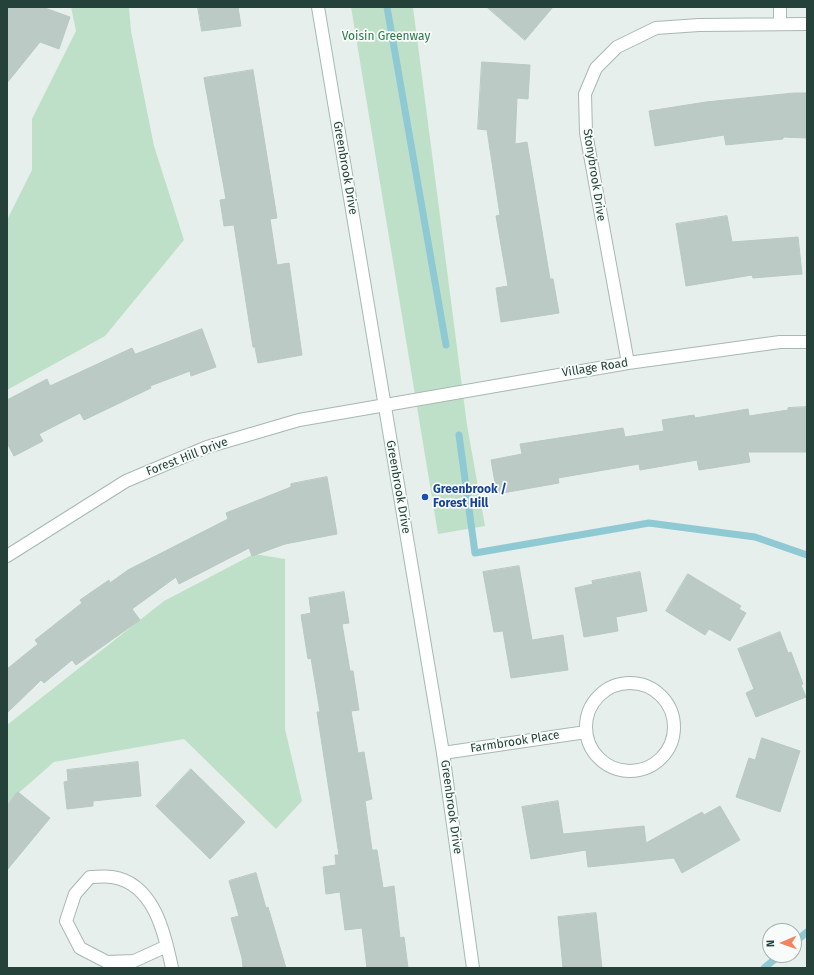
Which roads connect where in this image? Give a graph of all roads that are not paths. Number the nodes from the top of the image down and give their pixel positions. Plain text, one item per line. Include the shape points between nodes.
1 (318, 7) edge
2 (780, 7) edge
3 (780, 23) junction
4 (807, 24) edge
5 (807, 342) edge
6 (628, 363) junction
7 (384, 404) junction
8 (7, 556) edge
9 (586, 732) junction
10 (443, 753) junction
11 (167, 946) junction
12 (172, 968) edge
13 (473, 968) edge

1 - 7 street, Greenbrook Drive
2 - 3 street
3 - 4 street, Stonybrook Drive
3 - 6 street, Stonybrook Drive via 656,28 617,47 596,68 585,94 586,133
5 - 6 street, Village Road via 780,342
6 - 7 street, Village Road
7 - 8 street, Forest Hill Drive via 299,420 207,447 126,481
7 - 10 street, Greenbrook Drive
9 - 9 street via 591,746 601,760 614,768 629,771 644,769 658,761 673,738 674,722 671,710 663,697 652,688 638,683 622,683 608,688 596,698 588,712
9 - 10 street, Farmbrook Place
10 - 13 street, Greenbrook Drive
11 - 11 street via 159,919 135,885 112,876 90,877 75,894 66,921 80,948 107,962 134,961
11 - 12 street

